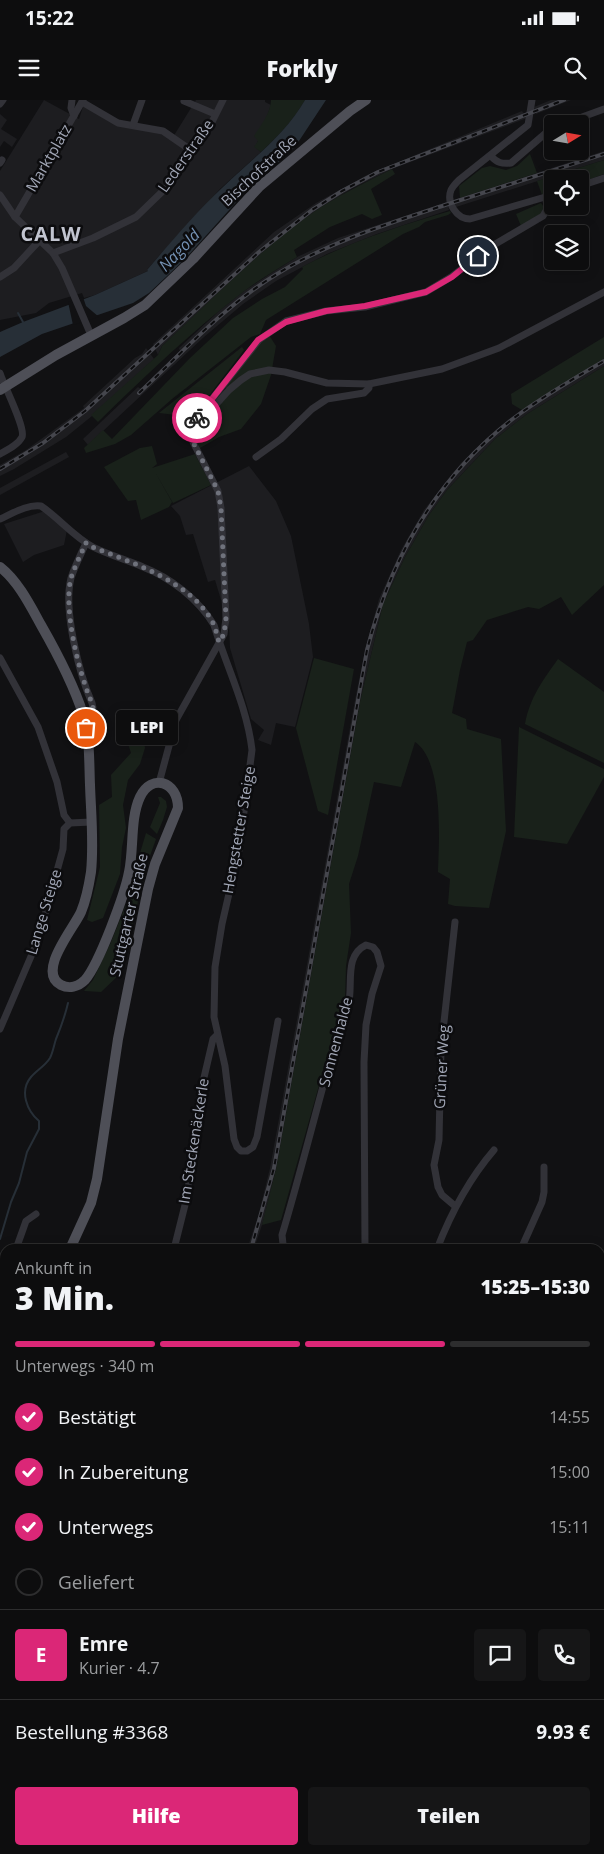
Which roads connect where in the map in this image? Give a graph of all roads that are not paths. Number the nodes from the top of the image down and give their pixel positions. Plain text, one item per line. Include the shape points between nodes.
1 (3, 100) edge
2 (72, 100) edge
3 (142, 100) edge
4 (223, 100) edge
5 (366, 100) edge
6 (532, 100) edge
7 (83, 101) edge
8 (184, 101) edge
9 (0, 104) edge
10 (604, 109) edge
11 (215, 114) junction
12 (588, 115) edge
13 (74, 116) junction
14 (133, 126) junction
15 (544, 135) edge
16 (192, 150) junction
17 (491, 156) junction
18 (604, 178) edge
19 (589, 183) edge
20 (0, 195) edge
21 (544, 197) edge
22 (544, 214) edge
23 (15, 216) junction
24 (39, 241) junction
25 (53, 253) junction
26 (0, 278) edge
27 (604, 292) edge
28 (91, 335) junction
29 (0, 373) edge
30 (369, 384) junction
31 (2, 389) edge
32 (192, 436) junction
33 (0, 454) edge
34 (256, 457) dead end
35 (0, 518) edge
36 (86, 543) junction
37 (0, 566) edge
38 (219, 642) junction
39 (1, 664) edge
40 (83, 714) junction
41 (159, 783) junction
42 (91, 822) junction
43 (70, 823) junction
44 (455, 922) dead end
45 (278, 1021) dead end
46 (0, 1029) edge
47 (217, 1035) junction
48 (494, 1150) dead end
49 (544, 1168) dead end
50 (455, 1206) junction
51 (36, 1214) dead end
52 (18, 1244) edge
53 (72, 1244) edge
54 (175, 1244) edge
55 (284, 1244) dead end
56 (365, 1244) edge
57 (439, 1244) edge
58 (523, 1244) edge

1 - 9 street
2 - 13 street
3 - 14 street
4 - 11 street, Lederstraße
5 - 28 main road, Bischofstraße via 259,187 193,259 145,305
6 - 17 street via 528,126
7 - 13 street, Marktplatz
7 - 14 street via 118,123
8 - 11 street, Lederstraße
10 - 12 street
11 - 16 street, Lederstraße
13 - 23 street, Marktplatz
14 - 16 street via 163,131
15 - 17 street via 511,163 496,162
16 - 25 street, Lederstraße via 168,186 134,218
17 - 21 street via 452,188 451,201 460,217 474,218
18 - 19 street
20 - 23 street
22 - 32 street via 492,246 438,287 394,301 300,316 266,334 196,419
23 - 24 street
24 - 25 street
24 - 26 street
25 - 28 street
27 - 30 street via 540,328 480,356 442,369
28 - 31 main road, Bischofstraße
29 - 31 street
30 - 32 street via 327,383 269,370 250,374 229,390
30 - 34 street via 364,393 327,399
31 - 33 street via 17,413 23,432 17,442
32 - 38 street via 218,491 221,508 226,618 224,634
35 - 36 street, Hengstetter Steige via 41,506
36 - 38 street, Hengstetter Steige via 146,568 186,593 206,612
36 - 40 street via 71,579 69,595 80,668 93,708
37 - 40 main road, Stuttgarter Straße via 15,583 39,622
38 - 41 street via 176,720
38 - 47 street, Hengstetter Steige via 242,705 252,750 239,850 215,966
39 - 43 street via 38,727 61,796 64,815
40 - 42 main road, Stuttgarter Straße via 88,742
41 - 42 main road, Stuttgarter Straße via 145,790 140,798 125,889 92,969 84,981 70,987 58,982 52,972 53,962 74,926 86,896 92,854
41 - 53 main road, Stuttgarter Straße via 172,788 178,808 155,864 144,907 118,1039 97,1179 91,1203
42 - 43 street
43 - 46 street, Lange Steige via 64,829 61,856 38,940
44 - 50 street, Grüner Weg via 441,1049 439,1140 434,1165 438,1187
45 - 47 street, Hengstetter Steige via 257,1136 253,1147 247,1151 241,1151 234,1139 225,1066
47 - 54 street, Im Steckenäckerle via 213,1039 203,1078 186,1201
48 - 50 street
49 - 58 street via 542,1202
50 - 57 street
51 - 52 street via 26,1221
55 - 56 street, Sonnenhalde via 282,1235 349,1004 350,967 354,954 366,945 378,952 380,966 366,1025 364,1062

